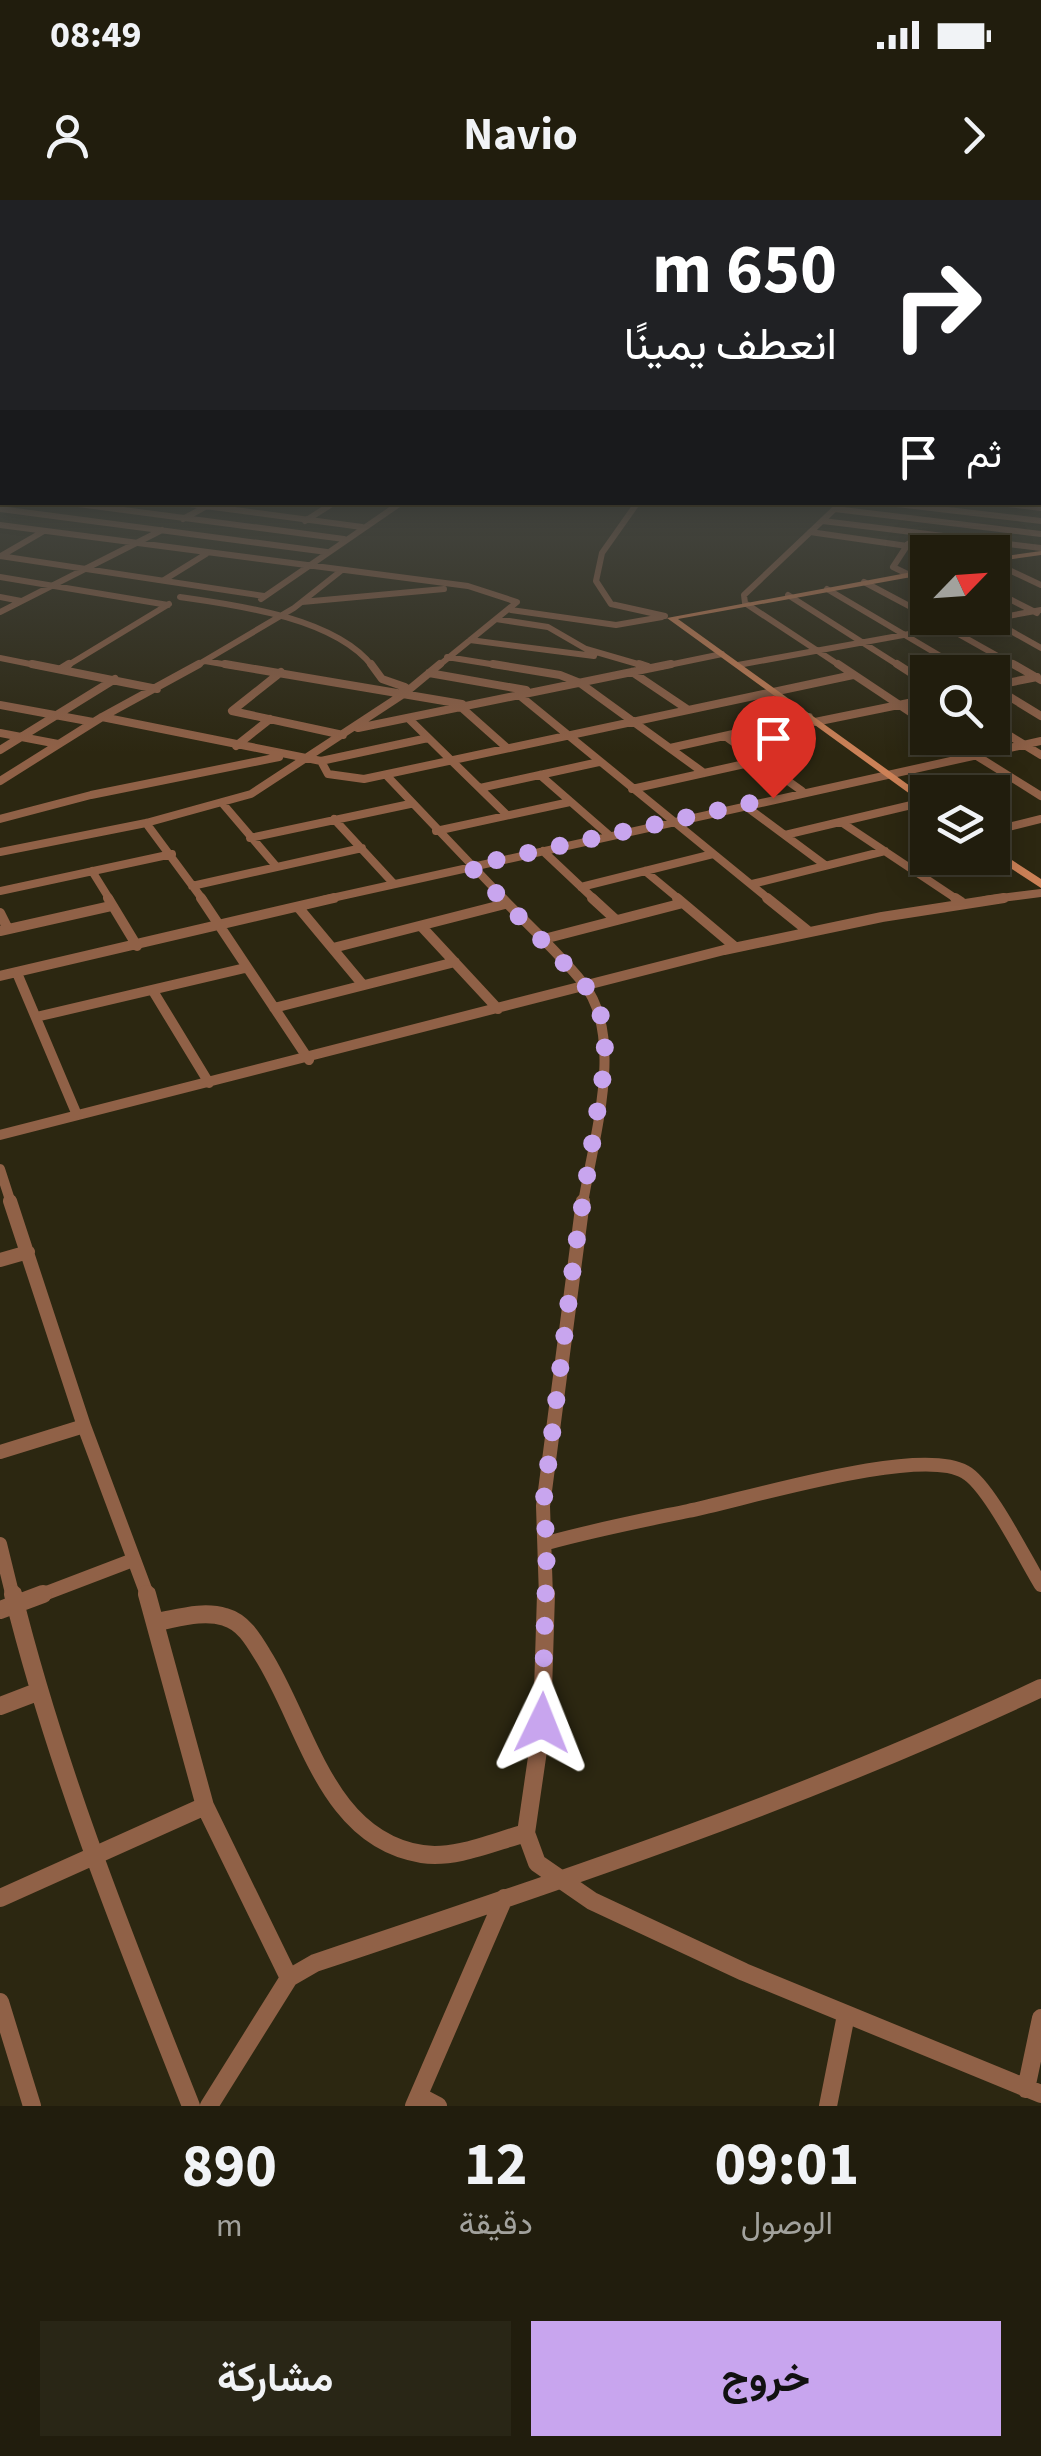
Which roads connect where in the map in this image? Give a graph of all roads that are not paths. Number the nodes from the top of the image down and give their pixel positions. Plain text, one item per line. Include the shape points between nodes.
1 (74, 575) edge
2 (132, 575) edge
3 (172, 575) edge
4 (295, 575) edge
5 (336, 575) edge
6 (381, 575) edge
7 (597, 575) edge
8 (765, 575) edge
9 (904, 575) edge
10 (0, 577) edge
11 (164, 580) junction
12 (864, 582) junction
13 (197, 585) junction
14 (53, 586) junction
15 (468, 586) junction
16 (826, 588) junction
17 (788, 595) junction
18 (264, 596) junction
19 (0, 597) edge
20 (180, 597) junction
21 (1010, 598) edge
22 (21, 601) junction
23 (302, 602) junction
24 (745, 603) junction
25 (168, 605) junction
26 (250, 606) junction
27 (910, 607) edge
28 (511, 610) junction
29 (0, 612) edge
30 (1039, 612) edge
31 (283, 615) junction
32 (1010, 616) edge
33 (668, 617) junction
34 (496, 619) junction
35 (548, 627) junction
36 (1010, 631) edge
37 (910, 634) edge
38 (902, 635) junction
39 (962, 635) edge
40 (470, 640) junction
41 (858, 642) junction
42 (526, 648) junction
43 (1041, 648) edge
44 (818, 651) junction
45 (550, 652) junction
46 (722, 654) junction
47 (938, 655) edge
48 (0, 658) edge
49 (447, 658) junction
50 (614, 658) junction
51 (16, 661) junction
52 (205, 661) junction
53 (738, 665) junction
54 (504, 666) junction
55 (520, 668) junction
56 (652, 668) junction
57 (61, 669) junction
58 (0, 670) edge
59 (281, 672) junction
60 (632, 672) junction
61 (910, 673) edge
62 (429, 674) junction
63 (852, 675) junction
64 (1040, 678) edge
65 (115, 680) junction
66 (484, 683) junction
67 (580, 683) junction
68 (1010, 683) edge
69 (158, 689) junction
70 (407, 690) junction
71 (774, 691) junction
72 (535, 692) junction
73 (519, 696) junction
74 (1010, 697) edge
75 (910, 703) edge
76 (0, 705) edge
77 (898, 705) junction
78 (466, 707) junction
79 (687, 708) junction
80 (910, 713) edge
81 (57, 715) junction
82 (1041, 716) edge
83 (409, 719) junction
84 (812, 719) junction
85 (98, 720) junction
86 (270, 720) junction
87 (634, 720) junction
88 (355, 728) junction
89 (0, 733) edge
90 (343, 734) junction
91 (567, 734) junction
92 (724, 736) junction
93 (1010, 736) edge
94 (22, 737) junction
95 (428, 738) junction
96 (1041, 741) edge
97 (58, 744) junction
98 (1024, 745) junction
99 (236, 746) junction
100 (506, 747) junction
101 (670, 748) junction
102 (0, 750) edge
103 (286, 755) junction
104 (976, 756) junction
105 (1041, 756) edge
106 (306, 759) junction
107 (320, 760) junction
108 (452, 761) junction
109 (599, 762) junction
110 (758, 762) junction
111 (704, 773) junction
112 (889, 774) junction
113 (540, 775) junction
114 (388, 777) junction
115 (0, 782) edge
116 (480, 788) junction
117 (632, 789) junction
118 (910, 790) edge
119 (802, 791) junction
120 (1041, 796) edge
121 (570, 802) junction
122 (223, 804) junction
123 (410, 804) junction
124 (744, 805) junction
125 (910, 807) edge
126 (507, 815) junction
127 (1041, 818) edge
128 (0, 819) edge
129 (334, 819) junction
130 (672, 822) junction
131 (842, 822) junction
132 (146, 823) junction
133 (1010, 826) edge
134 (436, 831) junction
135 (785, 835) junction
136 (610, 836) junction
137 (250, 838) junction
138 (362, 848) junction
139 (885, 851) junction
140 (0, 852) edge
141 (543, 852) junction
142 (172, 854) junction
143 (713, 854) junction
144 (1010, 862) edge
145 (825, 865) junction
146 (276, 866) junction
147 (470, 866) junction
148 (92, 871) junction
149 (645, 871) junction
150 (394, 884) junction
151 (752, 884) junction
152 (1041, 884) edge
153 (192, 886) junction
154 (581, 887) junction
155 (0, 891) edge
156 (1041, 893) edge
157 (961, 902) junction
158 (506, 904) junction
159 (683, 904) junction
160 (111, 906) junction
161 (298, 907) junction
162 (0, 913) edge
163 (616, 920) junction
164 (218, 926) junction
165 (421, 926) junction
166 (4, 930) edge
167 (808, 931) junction
168 (540, 940) junction
169 (137, 946) junction
170 (734, 946) junction
171 (333, 948) junction
172 (456, 962) junction
173 (245, 968) junction
174 (17, 972) junction
175 (0, 976) edge
176 (362, 985) junction
177 (585, 985) junction
178 (153, 990) junction
179 (274, 1008) junction
180 (498, 1009) junction
181 (36, 1017) junction
182 (309, 1060) junction
183 (209, 1083) junction
184 (77, 1115) junction
185 (0, 1134) edge
186 (0, 1169) edge
187 (28, 1252) junction
188 (0, 1260) edge
189 (84, 1426) junction
190 (0, 1452) edge
191 (547, 1543) junction
192 (0, 1544) edge
193 (133, 1560) junction
194 (1041, 1585) edge
195 (8, 1607) edge
196 (157, 1622) junction
197 (1041, 1688) edge
198 (36, 1692) junction
199 (0, 1706) edge
200 (206, 1806) junction
201 (526, 1833) junction
202 (92, 1857) junction
203 (557, 1880) junction
204 (0, 1898) edge
205 (504, 1898) junction
206 (289, 1978) junction
207 (0, 2002) edge
208 (846, 2015) junction
209 (1041, 2018) edge
210 (1033, 2092) edge
211 (417, 2101) edge
212 (32, 2106) edge
213 (191, 2106) edge
214 (209, 2106) edge
215 (438, 2106) edge
216 (828, 2106) edge

1 - 14 street
2 - 11 street
3 - 11 street
4 - 18 street
5 - 23 street
6 - 15 street
7 - 33 street via 610,604
8 - 24 street via 744,595
9 - 12 street
10 - 14 street
11 - 13 street
12 - 16 street
12 - 27 street
13 - 18 street
13 - 20 street
14 - 22 street
14 - 25 street
15 - 23 street
15 - 28 street via 514,598
16 - 17 street
16 - 38 street
17 - 24 street
17 - 41 street
18 - 26 street
19 - 22 street
20 - 25 street
20 - 26 street
21 - 30 street
22 - 29 street
23 - 31 street
24 - 33 street
24 - 44 street
25 - 57 street
26 - 31 street
28 - 33 street via 616,625
28 - 34 street
30 - 32 street
31 - 52 street
31 - 70 street via 367,658 382,679
33 - 46 street
34 - 35 street
34 - 40 street
35 - 42 street
35 - 50 street
36 - 43 street
37 - 38 street
38 - 41 street
38 - 47 street
39 - 64 street
40 - 42 street
40 - 49 street
41 - 44 street
41 - 61 street
42 - 45 street
44 - 53 street
44 - 63 street
45 - 50 street
45 - 55 street
46 - 53 street
46 - 56 street
48 - 51 street
49 - 54 street
49 - 62 street
50 - 56 street
51 - 57 street
51 - 58 street
52 - 59 street
52 - 69 street
53 - 71 street
54 - 55 street
54 - 66 street
55 - 67 street
56 - 60 street
57 - 65 street
59 - 70 street
59 - 86 street via 231,708
60 - 67 street
60 - 79 street
62 - 66 street
62 - 70 street
63 - 71 street
63 - 77 street
64 - 68 street
65 - 69 street
65 - 81 street
66 - 72 street
67 - 72 street
67 - 87 street
69 - 85 street
70 - 78 street
70 - 88 street
71 - 79 street
71 - 84 street
72 - 73 street
73 - 78 street
73 - 91 street
74 - 82 street
75 - 77 street
76 - 81 street
77 - 80 street
77 - 84 street
78 - 83 street
78 - 100 street
79 - 87 street
81 - 85 street
81 - 94 street
83 - 88 street
83 - 95 street
84 - 92 street
84 - 112 street
85 - 97 street
85 - 99 street
86 - 90 street
86 - 99 street
87 - 91 street
87 - 101 street
88 - 90 street
89 - 94 street
90 - 106 street
91 - 100 street
91 - 109 street
92 - 101 street
92 - 110 street
93 - 98 street
94 - 97 street
94 - 102 street
95 - 107 street
95 - 108 street
96 - 98 street
97 - 115 street
98 - 104 street
98 - 105 street
99 - 103 street
100 - 108 street
101 - 111 street
103 - 106 street
103 - 128 street
104 - 112 street
104 - 120 street
106 - 107 street
106 - 122 street
107 - 114 street via 336,776
108 - 114 street
108 - 116 street
109 - 113 street
109 - 117 street
110 - 111 street
110 - 119 street
111 - 117 street
112 - 118 street
112 - 119 street
113 - 116 street
113 - 121 street
114 - 123 street
116 - 126 street
117 - 130 street
119 - 124 street
121 - 126 street
121 - 136 street
122 - 132 street
122 - 137 street
123 - 129 street
123 - 134 street
124 - 130 street
124 - 135 street
125 - 131 street
126 - 134 street
127 - 133 street
129 - 137 street
129 - 138 street
130 - 136 street
130 - 143 street
131 - 135 street
131 - 139 street
132 - 140 street
132 - 142 street
134 - 147 street
135 - 145 street
136 - 141 street
137 - 146 street
138 - 146 street
138 - 150 street
139 - 145 street
139 - 157 street
141 - 147 street
141 - 154 street
142 - 148 street
142 - 153 street
143 - 149 street
143 - 151 street
144 - 152 street
145 - 151 street
146 - 153 street
147 - 150 street
147 - 158 street
148 - 155 street
148 - 160 street
149 - 154 street
149 - 159 street
150 - 161 street
151 - 167 street
153 - 164 street
154 - 163 street
156 - 157 street
157 - 167 street
158 - 165 street
158 - 168 street
159 - 163 street
159 - 170 street
160 - 166 street
160 - 169 street
161 - 164 street
161 - 171 street
162 - 166 street
163 - 168 street
164 - 169 street
164 - 173 street
165 - 171 street
165 - 172 street
167 - 170 street
168 - 177 street
169 - 174 street
170 - 177 street
171 - 176 street
172 - 176 street
172 - 180 street
173 - 178 street
173 - 179 street
174 - 175 street
174 - 181 street
176 - 179 street
177 - 180 street
177 - 191 street via 601,1016 606,1057 543,1506
178 - 181 street
178 - 183 street
179 - 182 street
180 - 182 street
181 - 184 street
182 - 183 street
183 - 184 street
184 - 185 street
186 - 187 street
187 - 188 street
187 - 189 street
189 - 190 street
189 - 193 street
191 - 194 street via 807,1480 956,1467 980,1485
191 - 201 street via 542,1723
192 - 195 street
193 - 195 street
193 - 196 street
195 - 198 street
196 - 200 street
196 - 201 street via 205,1615 240,1624 268,1660 327,1782 374,1840 444,1854
197 - 203 street via 889,1756
198 - 199 street
198 - 202 street
200 - 202 street
200 - 206 street
201 - 203 street via 536,1863
202 - 204 street
202 - 213 street
203 - 205 street
203 - 208 street
205 - 206 street
205 - 211 street
206 - 214 street
207 - 212 street
208 - 210 street
208 - 216 street
209 - 210 street
211 - 215 street

